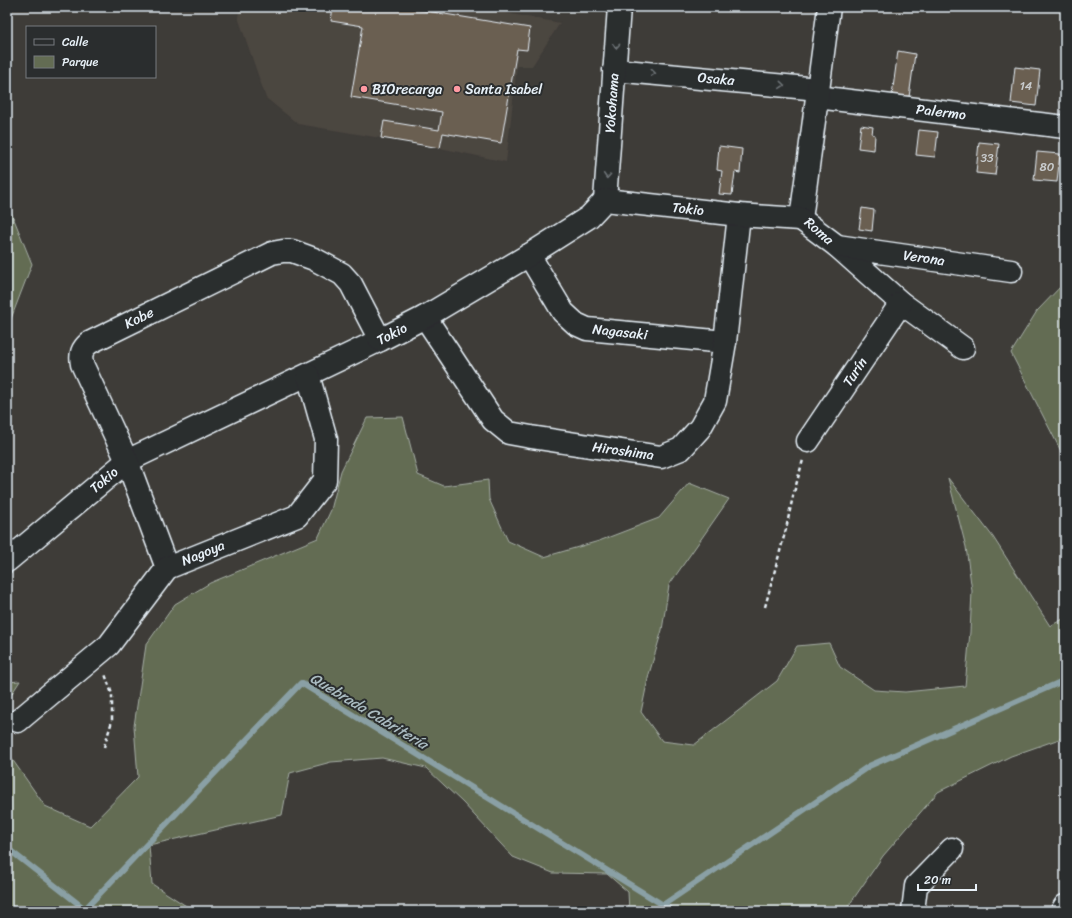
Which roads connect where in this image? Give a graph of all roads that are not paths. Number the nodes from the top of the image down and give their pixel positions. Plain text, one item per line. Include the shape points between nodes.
1 (619, 7) edge
2 (829, 7) edge
3 (614, 70) junction
4 (817, 93) junction
5 (1065, 127) edge
6 (605, 200) junction
7 (739, 215) junction
8 (801, 220) junction
9 (837, 246) junction
10 (529, 255) junction
11 (1011, 271) dead end
12 (901, 303) junction
13 (425, 317) junction
14 (380, 340) junction
15 (725, 342) junction
16 (963, 348) dead end
17 (308, 375) junction
18 (808, 441) road end
19 (127, 461) junction
20 (7, 561) edge
21 (167, 568) junction
22 (18, 721) dead end
23 (952, 849) dead end
24 (1065, 906) edge
25 (913, 911) edge
26 (1062, 911) edge

1 -> 3 street, Yokohama
2 - 4 street, Roma
3 -> 4 street, Osaka
3 -> 6 street, Yokohama
4 - 5 street, Palermo
4 - 8 street, Roma
6 - 7 street, Tokio
6 - 10 street, Tokio via 589,217
7 - 8 street, Tokio
7 - 15 street, Hiroshima
8 - 9 street, Roma
9 - 11 street, Verona
9 - 12 street, Roma
10 - 13 street, Tokio
10 - 15 street, Nagasaki via 562,312 576,324 587,329
12 - 16 street, Roma
12 - 18 street, Turín
13 - 14 street, Tokio
13 - 15 street, Hiroshima via 493,420 509,433 661,457 681,449 700,428 715,400
14 - 17 street, Tokio
14 - 19 street, Kobe via 351,284 342,274 292,251 272,253 89,343 82,350 82,364
17 - 19 street, Tokio
17 - 21 street, Nagoya via 326,439 325,480 298,516
19 - 20 street, Tokio
19 - 21 street, Kobe
21 - 22 street, Nagoya via 109,645
23 - 25 street via 916,886
24 - 26 street

